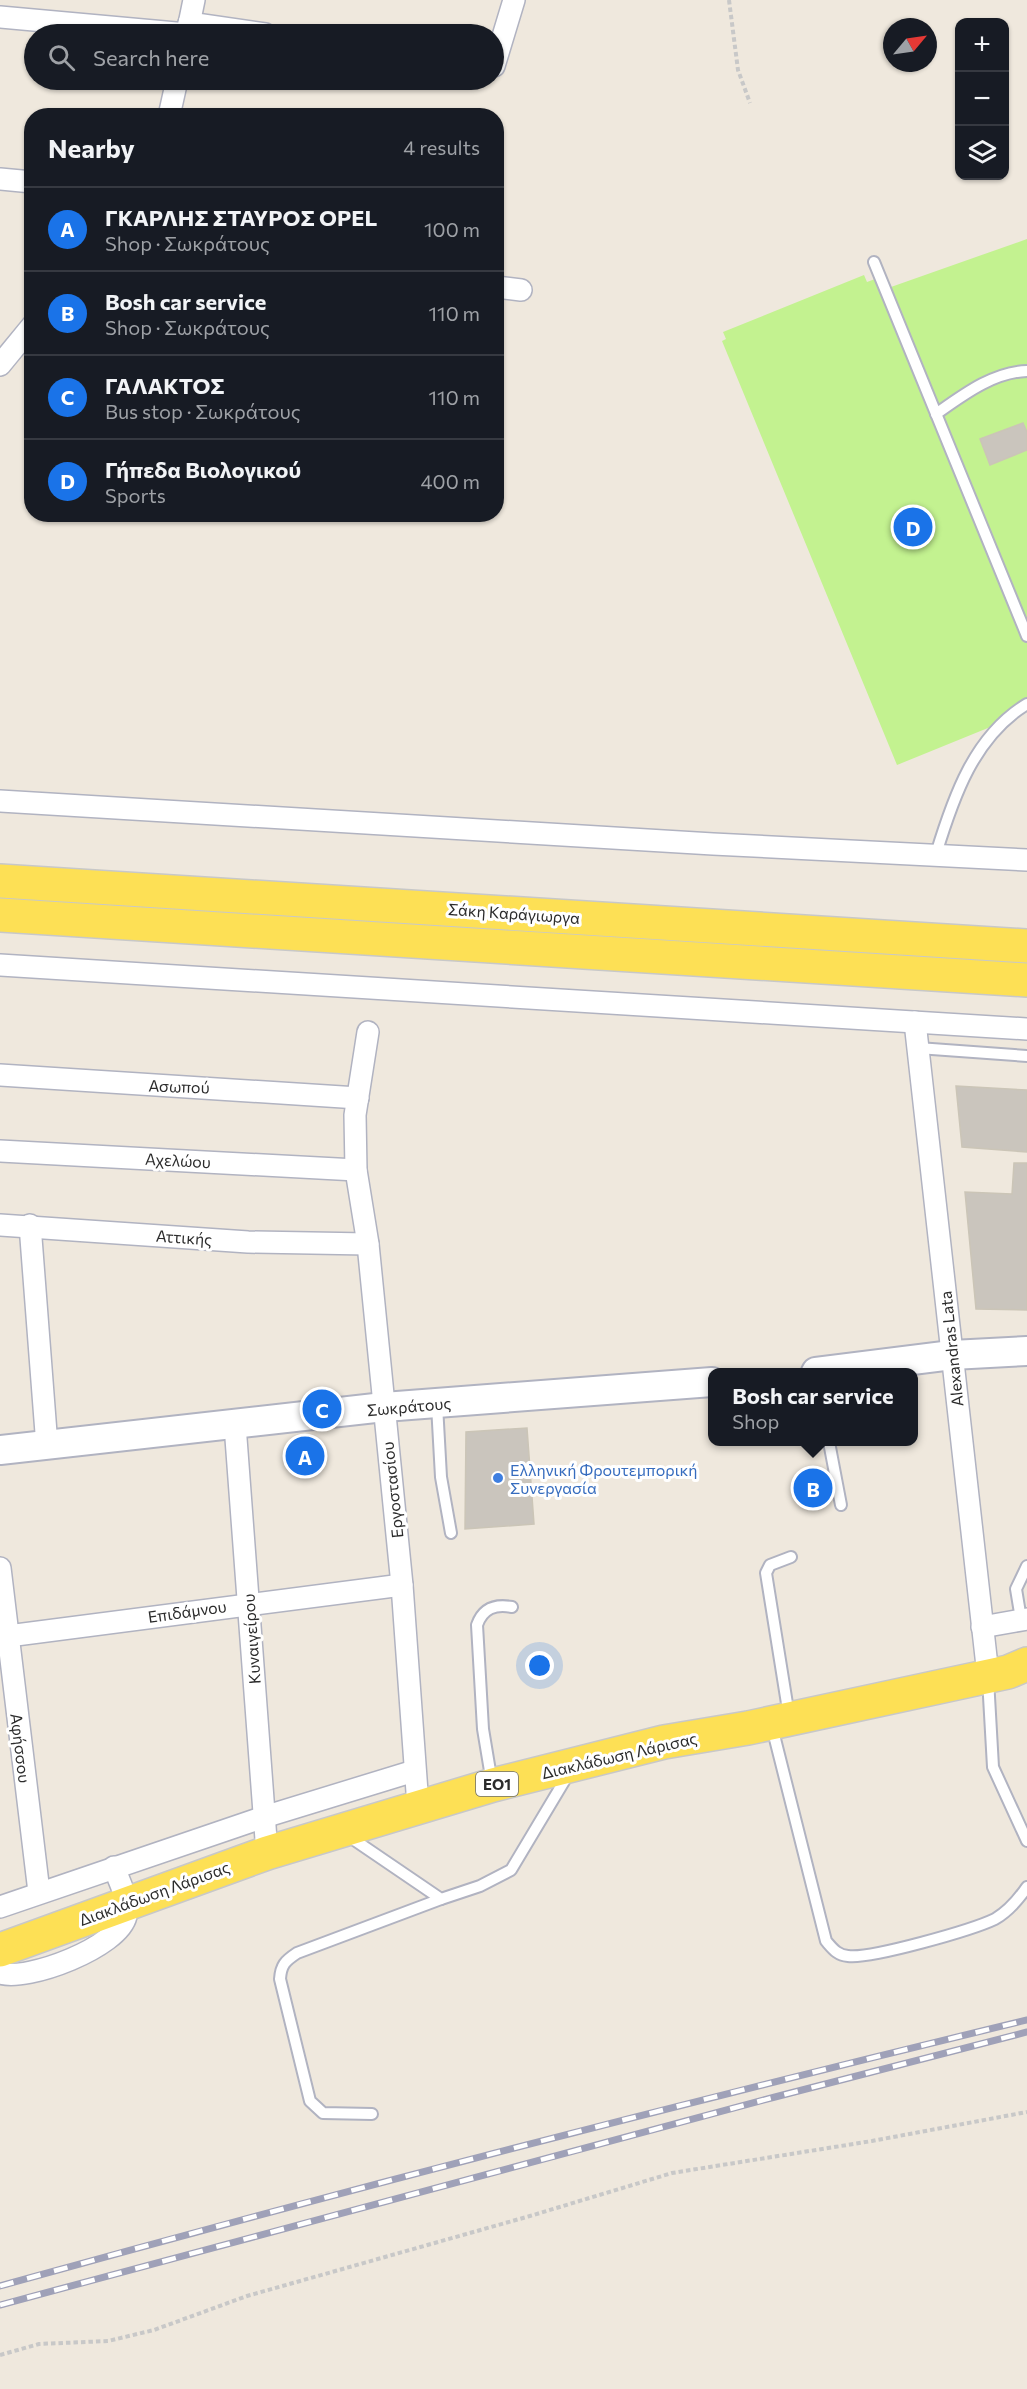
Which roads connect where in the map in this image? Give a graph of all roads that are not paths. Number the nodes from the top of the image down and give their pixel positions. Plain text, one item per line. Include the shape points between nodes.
1 (194, 0) edge
2 (514, 0) edge
3 (0, 17) edge
4 (94, 24) edge
5 (189, 24) edge
6 (504, 33) edge
7 (175, 90) edge
8 (171, 108) edge
9 (0, 179) edge
10 (24, 181) edge
11 (874, 262) dead end
12 (504, 288) edge
13 (521, 290) dead end
14 (24, 336) edge
15 (0, 365) edge
16 (1027, 371) edge
17 (936, 414) junction
18 (1027, 636) edge
19 (1027, 704) edge
20 (0, 801) edge
21 (936, 854) junction
22 (1027, 860) edge
23 (0, 881) edge
24 (0, 915) edge
25 (1027, 945) edge
26 (0, 965) edge
27 (1027, 980) edge
28 (915, 1022) junction
29 (1027, 1029) edge
30 (368, 1032) dead end
31 (918, 1048) junction
32 (1027, 1056) edge
33 (0, 1075) edge
34 (358, 1098) junction
35 (0, 1151) edge
36 (356, 1170) junction
37 (0, 1225) edge
38 (30, 1225) junction
39 (368, 1244) junction
40 (1027, 1350) edge
41 (952, 1355) junction
42 (848, 1368) edge
43 (708, 1382) edge
44 (437, 1403) junction
45 (384, 1407) junction
46 (235, 1425) junction
47 (47, 1446) junction
48 (830, 1446) edge
49 (0, 1450) edge
50 (841, 1505) dead end
51 (451, 1533) dead end
52 (790, 1557) dead end
53 (1027, 1566) edge
54 (0, 1568) edge
55 (402, 1585) junction
56 (248, 1603) junction
57 (512, 1606) dead end
58 (1024, 1619) edge
59 (982, 1627) junction
60 (8, 1636) junction
61 (1013, 1671) edge
62 (6, 1685) edge
63 (780, 1720) junction
64 (575, 1764) junction
65 (414, 1771) junction
66 (492, 1785) junction
67 (418, 1806) junction
68 (264, 1816) junction
69 (339, 1830) junction
70 (1027, 1841) edge
71 (267, 1853) junction
72 (114, 1867) junction
73 (1027, 1887) edge
74 (39, 1892) junction
75 (441, 1899) junction
76 (126, 1902) junction
77 (0, 1906) edge
78 (0, 1950) edge
79 (0, 1973) edge
80 (372, 2114) dead end

1 - 5 street
2 - 6 street
3 - 4 street
7 - 8 street
9 - 10 street
11 - 17 lane
12 - 13 street
14 - 15 street
16 - 17 lane via 982,384
17 - 18 lane
19 - 21 lane via 1005,720 978,753 959,786
20 - 21 street
21 - 22 street
23 - 25 main road, Σάκη Καράγιωργα
24 - 27 main road, Σάκη Καράγιωργα
26 - 28 street
28 - 29 street
28 - 31 street, Alexandras Lata
30 - 34 street, Εργοστασίου
31 - 32 lane
31 - 41 street, Alexandras Lata
33 - 34 street, Ασωπού
34 - 36 street, Εργοστασίου
35 - 36 street, Αχελώου
36 - 39 street, Εργοστασίου
37 - 38 street, Αττικής
38 - 39 street, Αττικής via 248,1242
38 - 47 street
39 - 45 street, Εργοστασίου
40 - 41 main road
41 - 42 main road
41 - 59 street, Alexandras Lata
43 - 44 main road, Σωκράτους
44 - 45 main road, Σωκράτους
44 - 51 lane via 441,1477
45 - 46 main road, Σωκράτους
45 - 55 street, Εργοστασίου
46 - 47 main road, Σωκράτους
46 - 56 street, Κυναιγείρου
47 - 49 main road, Σωκράτους
48 - 50 lane
52 - 63 lane via 770,1565 766,1573
53 - 58 lane via 1016,1589
54 - 60 street, Αφήσσου
55 - 56 street, Επιδάμνου
55 - 65 street, Εργοστασίου
56 - 60 street, Επιδάμνου
56 - 68 street, Κυναιγείρου
57 - 66 lane via 489,1608 477,1625 483,1729
58 - 59 street
59 - 61 street, Alexandras Lata
60 - 62 street, Αφήσσου
61 - 63 main road, Διακλάδωση Λάρισας / ΕΟ1
61 - 70 lane via 993,1767
62 - 74 street, Αφήσσου
63 - 64 main road, Διακλάδωση Λάρισας / ΕΟ1
63 - 73 lane via 826,1941 835,1952 849,1957 914,1945 994,1919 1015,1905
64 - 66 main road, Διακλάδωση Λάρισας / ΕΟ1
64 - 75 lane via 511,1870
65 - 67 street, Εργοστασίου
65 - 68 street
66 - 67 main road, Διακλάδωση Λάρισας / ΕΟ1
67 - 69 main road, Διακλάδωση Λάρισας / ΕΟ1
68 - 71 street, Κυναιγείρου
68 - 72 street
69 - 71 main road, Διακλάδωση Λάρισας / ΕΟ1
69 - 75 lane
71 - 76 main road, Διακλάδωση Λάρισας / ΕΟ1
72 - 74 street
72 - 76 street
74 - 77 street
75 - 80 lane via 297,1953 285,1960 281,1968 280,1979 310,2101 323,2113
76 - 78 main road, Διακλάδωση Λάρισας / ΕΟ1
76 - 79 street via 123,1924 105,1942 31,1974

